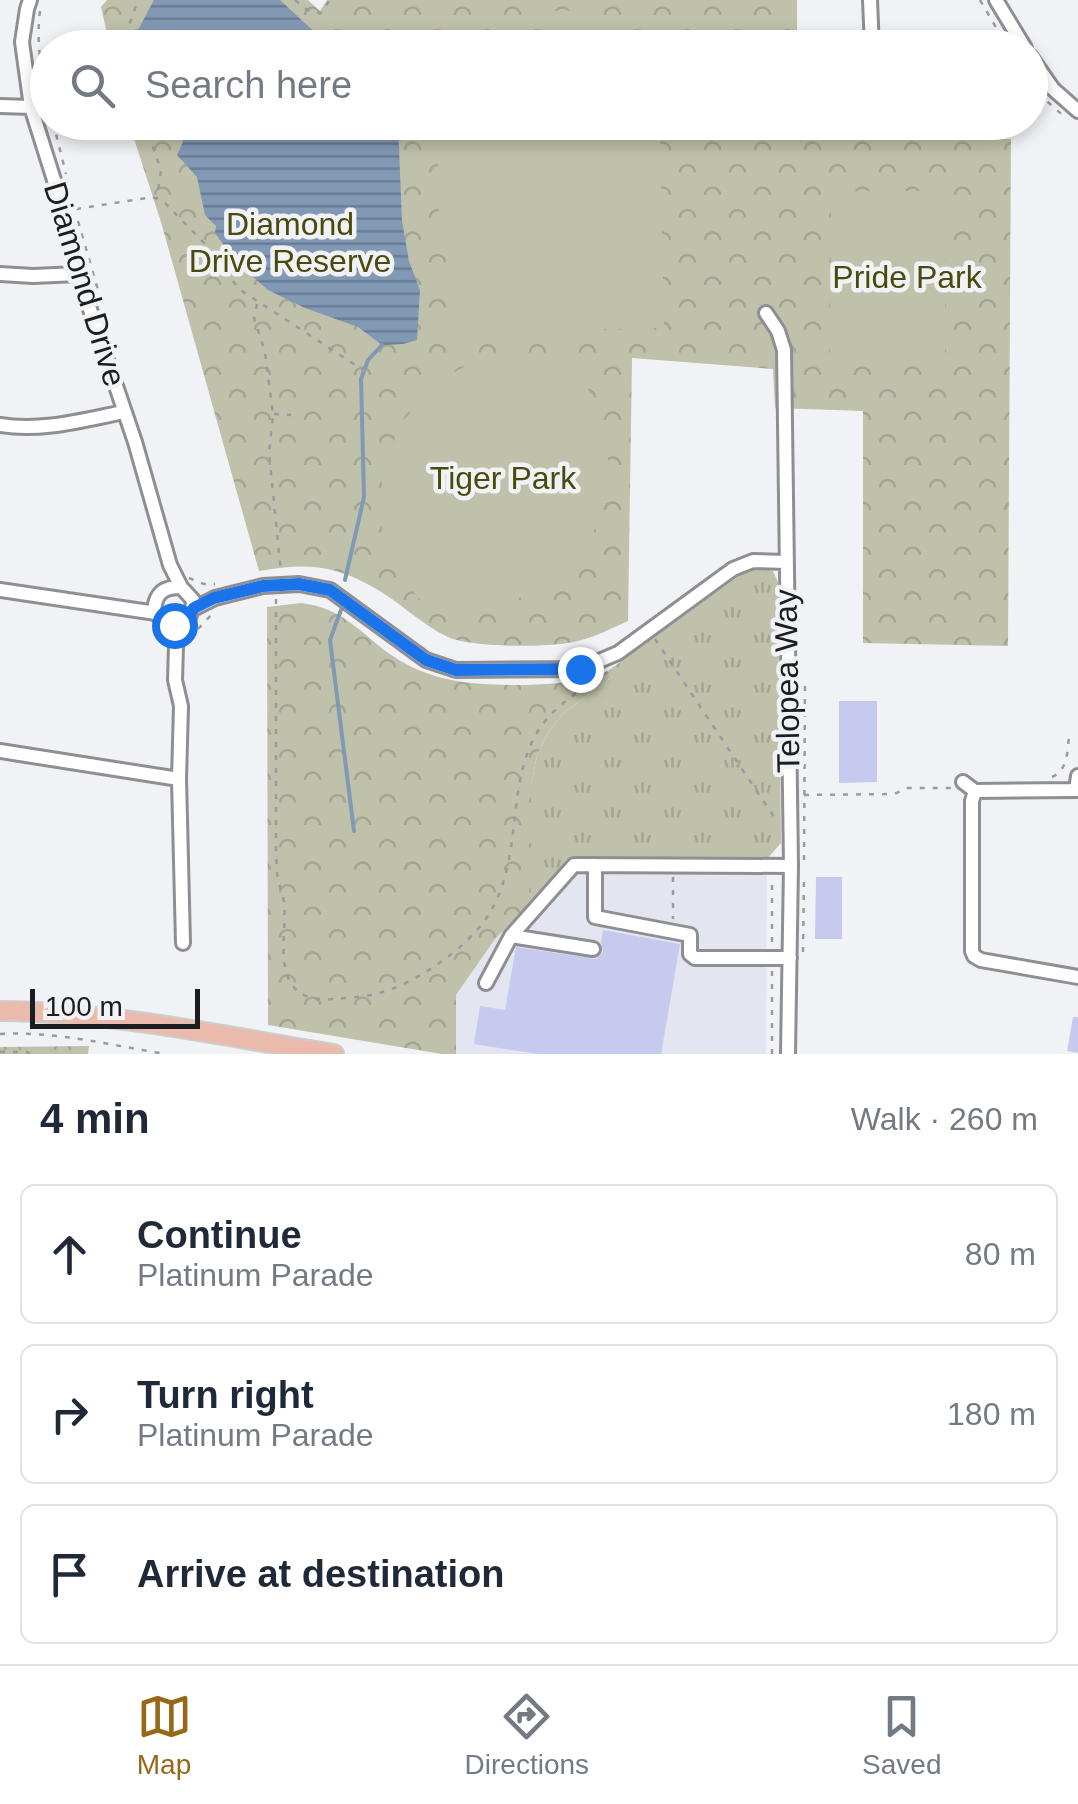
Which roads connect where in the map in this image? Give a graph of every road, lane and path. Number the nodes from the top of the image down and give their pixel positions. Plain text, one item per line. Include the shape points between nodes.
1 (138, 0) edge
2 (296, 0) edge
3 (330, 0) edge
4 (870, 0) edge
5 (980, 0) edge
6 (996, 0) edge
7 (36, 1) edge
8 (38, 30) edge
9 (126, 30) edge
10 (871, 30) edge
11 (998, 30) edge
12 (1014, 30) edge
13 (1048, 82) edge
14 (30, 101) edge
15 (0, 106) edge
16 (30, 107) edge
17 (1078, 110) edge
18 (41, 140) edge
19 (150, 140) edge
20 (157, 199) junction
21 (74, 209) dead end
22 (0, 274) edge
23 (78, 274) junction
24 (258, 301) junction
25 (766, 313) dead end
26 (369, 374) dead end
27 (124, 412) junction
28 (273, 414) junction
29 (291, 415) dead end
30 (0, 424) edge
31 (785, 562) junction
32 (176, 567) junction
33 (281, 574) dead end
34 (0, 590) edge
35 (216, 591) junction
36 (276, 592) dead end
37 (188, 597) junction
38 (157, 602) junction
39 (185, 622) junction
40 (168, 624) junction
41 (656, 638) dead end
42 (176, 646) junction
43 (608, 672) dead end
44 (805, 678) dead end
45 (1074, 738) dead end
46 (0, 751) edge
47 (1078, 776) edge
48 (1047, 778) dead end
49 (179, 779) junction
50 (969, 786) junction
51 (804, 795) junction
52 (790, 820) junction
53 (596, 865) junction
54 (791, 866) junction
55 (673, 876) dead end
56 (673, 926) dead end
57 (511, 936) junction
58 (183, 944) dead end
59 (593, 949) dead end
60 (797, 955) junction
61 (1078, 978) edge
62 (486, 984) dead end
63 (0, 1012) edge
64 (0, 1034) edge
65 (0, 1052) edge
66 (30, 1054) edge
67 (165, 1054) edge
68 (334, 1054) edge
69 (788, 1054) edge

1 - 9 path
2 - 3 path via 321,14
4 - 10 street
5 - 11 path
6 - 12 street
7 - 8 path
7 - 14 street, Diamond Drive via 22,42
13 - 17 street
15 - 16 street
18 - 23 street, Diamond Drive
19 - 20 path via 161,170
20 - 21 path
20 - 24 path via 207,246 239,289
22 - 23 street
23 - 27 street, Diamond Drive
24 - 26 path
24 - 28 path via 254,318
25 - 31 street, Telopea Way via 784,350
27 - 30 street via 58,426
27 - 32 street, Diamond Drive
28 - 29 path
28 - 33 path via 269,453
31 - 35 street via 733,569 618,653 580,669 456,670 426,660 330,590 299,584
31 - 52 street, Telopea Way
32 - 35 path
32 - 37 street, Diamond Drive
32 - 38 street
34 - 38 street via 122,610
35 - 37 street
36 - 43 path via 276,850 284,957 289,982 318,1000 380,993 412,980 468,939 489,915 505,879 525,762 538,731 559,706
37 - 38 street via 168,587
37 - 39 street
38 - 40 street
39 - 40 street
39 - 42 street
40 - 42 street
41 - 52 path via 776,820
42 - 49 street
44 - 51 path
45 - 48 path via 1063,768
46 - 49 street
47 - 50 street via 1076,790
49 - 58 street
50 - 51 path
50 - 61 street via 974,956
51 - 60 path
52 - 54 street, Telopea Way
53 - 54 street
53 - 57 street via 574,865
53 - 60 street via 595,917 690,935 694,958
54 - 60 street, Telopea Way
55 - 56 path
57 - 59 street
57 - 62 street
60 - 69 street, Telopea Way
63 - 68 main road via 113,1018
64 - 67 path via 71,1037
65 - 66 path

